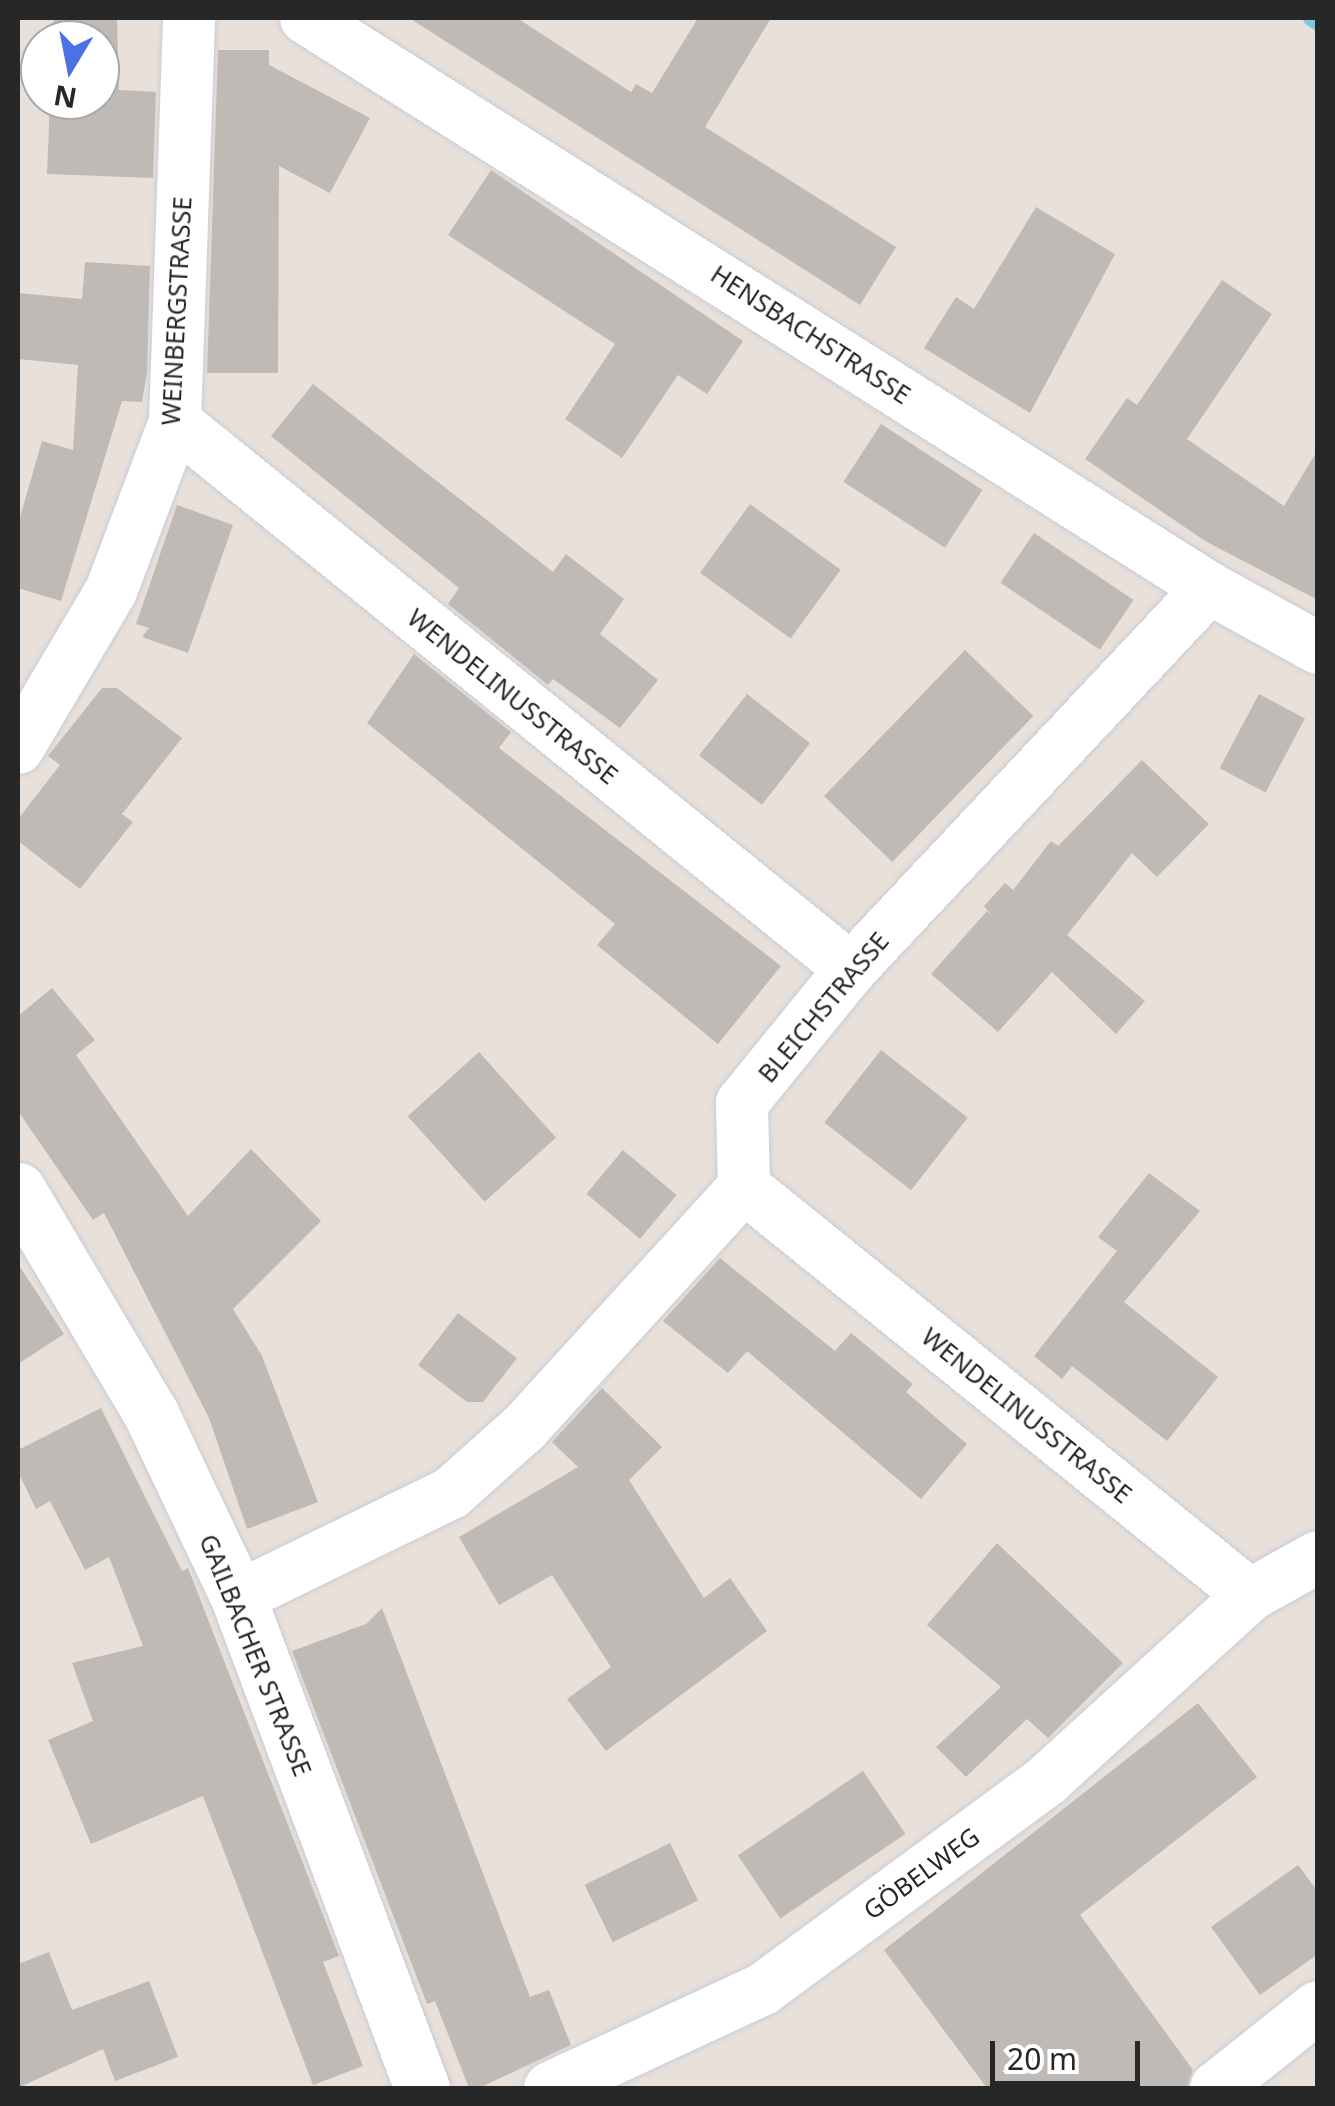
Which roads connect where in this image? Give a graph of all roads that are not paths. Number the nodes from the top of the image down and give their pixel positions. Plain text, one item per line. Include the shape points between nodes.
1 (189, 18) edge
2 (306, 18) edge
3 (174, 422) junction
4 (1208, 588) junction
5 (1318, 648) edge
6 (18, 748) edge
7 (851, 969) junction
8 (744, 1187) junction
9 (18, 1190) edge
10 (1318, 1557) edge
11 (1250, 1595) junction
12 (238, 1596) junction
13 (1318, 2007) edge
14 (422, 2088) edge
15 (550, 2088) edge
16 (1216, 2088) edge

1 - 3 street, WEINBERGSTRASSE
2 - 4 street, HENSBACHSTRASSE
3 - 6 street, WEINBERGSTRASSE via 111,591
3 - 7 street, WENDELINUSSTRASSE
4 - 5 street, HENSBACHSTRASSE
4 - 7 street, BLEICHSTRASSE
7 - 8 street, BLEICHSTRASSE via 742,1104
8 - 11 street, WENDELINUSSTRASSE
8 - 12 street via 524,1428 451,1493
9 - 12 street, GAILBACHER STRASSE via 151,1414
10 - 11 street
11 - 15 street, GÖBELWEG via 1047,1780 763,1989
12 - 14 street, GAILBACHER STRASSE
13 - 16 street

